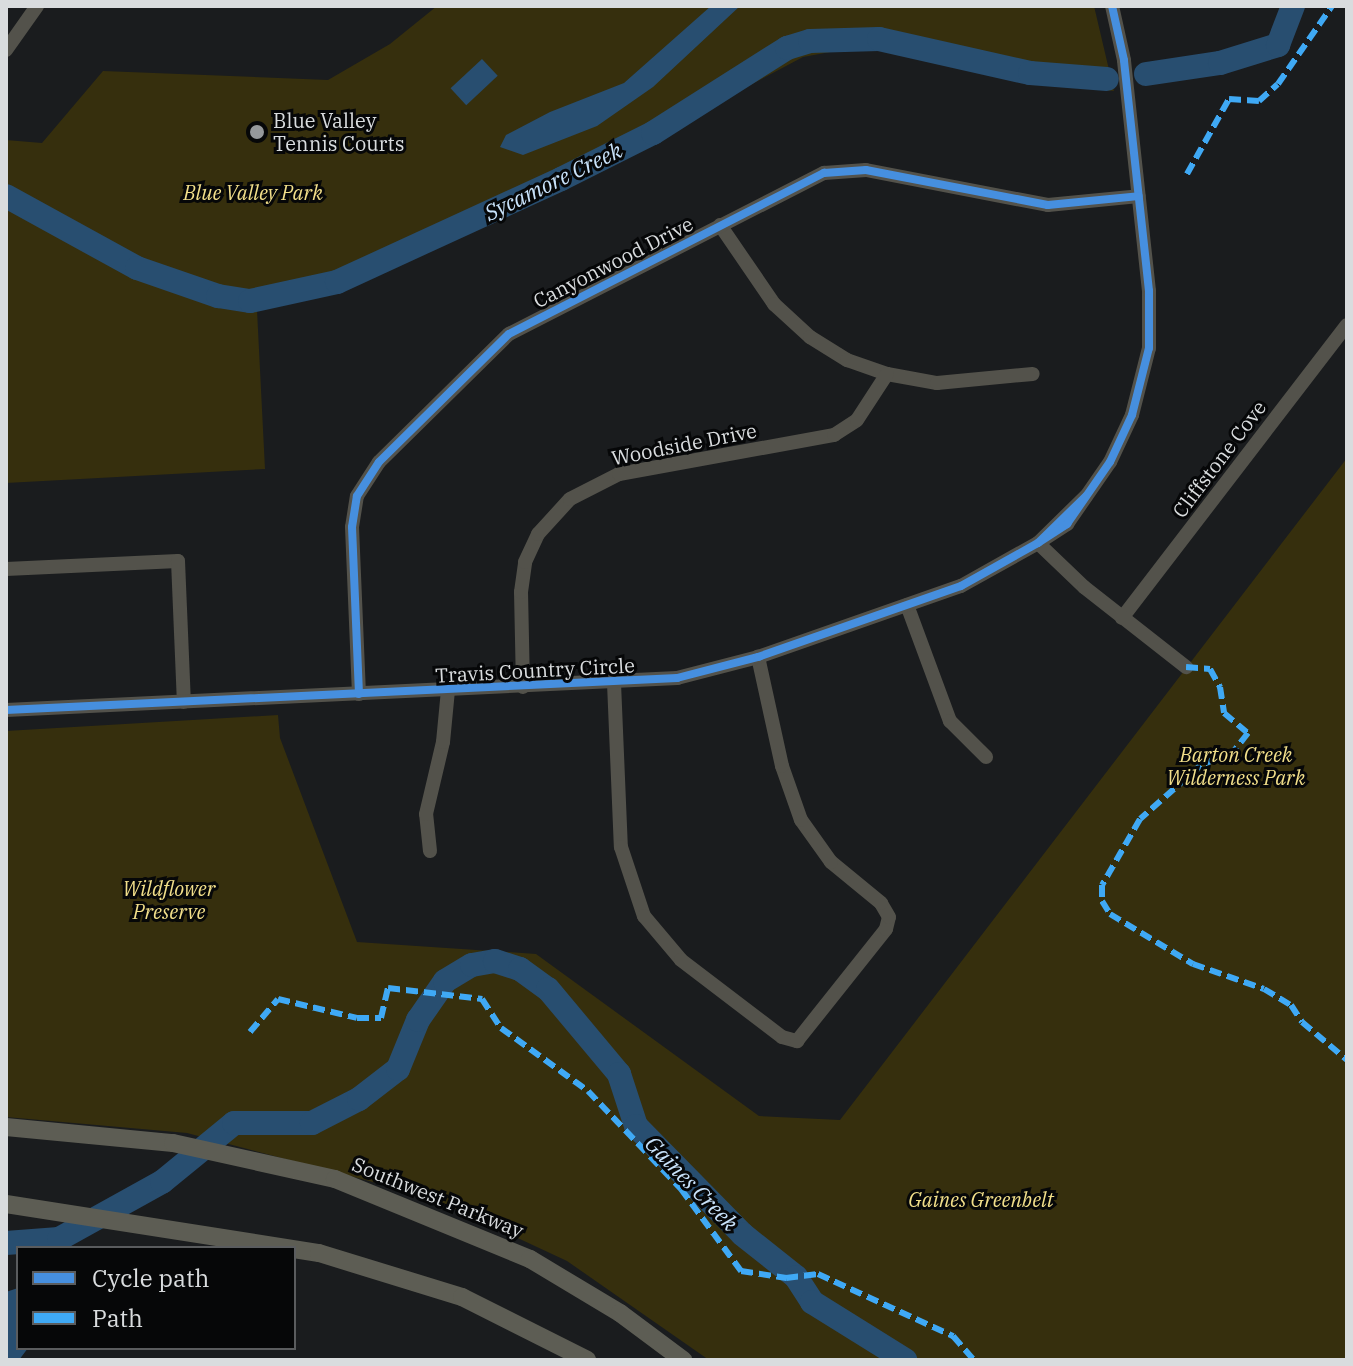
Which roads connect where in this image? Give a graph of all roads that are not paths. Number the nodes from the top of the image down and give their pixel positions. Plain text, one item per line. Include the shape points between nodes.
1 (37, 6) edge
2 (1112, 6) edge
3 (6, 50) edge
4 (1139, 196) junction
5 (720, 225) junction
6 (1347, 325) edge
7 (887, 374) junction
8 (1033, 374) dead end
9 (1038, 543) junction
10 (6, 569) edge
11 (907, 605) junction
12 (1122, 618) junction
13 (758, 657) junction
14 (1186, 667) dead end
15 (614, 683) junction
16 (523, 687) junction
17 (448, 690) junction
18 (359, 694) junction
19 (184, 702) junction
20 (6, 710) edge
21 (986, 757) dead end
22 (430, 851) dead end
23 (6, 1127) edge
24 (6, 1204) edge
25 (282, 1246) edge
26 (296, 1249) edge
27 (587, 1360) edge
28 (683, 1360) edge

1 - 3 street
2 - 4 street, Travis Country Circle
4 - 5 street, Canyonwood Drive via 1039,204 882,172 840,170 809,178
4 - 9 street, Travis Country Circle via 1150,319 1146,367 1121,441 1086,496
5 - 7 street via 757,287 791,322 830,350
5 - 18 street, Canyonwood Drive via 509,334 370,472 357,496 352,527
6 - 12 street, Cliffstone Cove
7 - 8 street via 955,383
7 - 16 street, Woodside Drive via 857,420 834,435 619,474 570,499 538,534 525,562
9 - 11 street, Travis Country Circle via 985,576
9 - 12 street
10 - 19 street via 178,561
11 - 13 street, Travis Country Circle
11 - 21 street via 950,721
12 - 14 street
13 - 15 street, Travis Country Circle via 677,678
13 - 15 street via 782,766 801,820 831,862 881,903 889,917 886,929 797,1041 782,1037 681,960 644,916 621,847
15 - 16 street, Travis Country Circle
16 - 17 street, Travis Country Circle
17 - 18 street, Travis Country Circle
17 - 22 street via 443,742 426,814
18 - 19 street, Travis Country Circle
19 - 20 street, Travis Country Circle
23 - 28 main road, Southwest Parkway via 186,1145 386,1197 530,1259 620,1313
24 - 25 main road
26 - 27 main road via 462,1297

